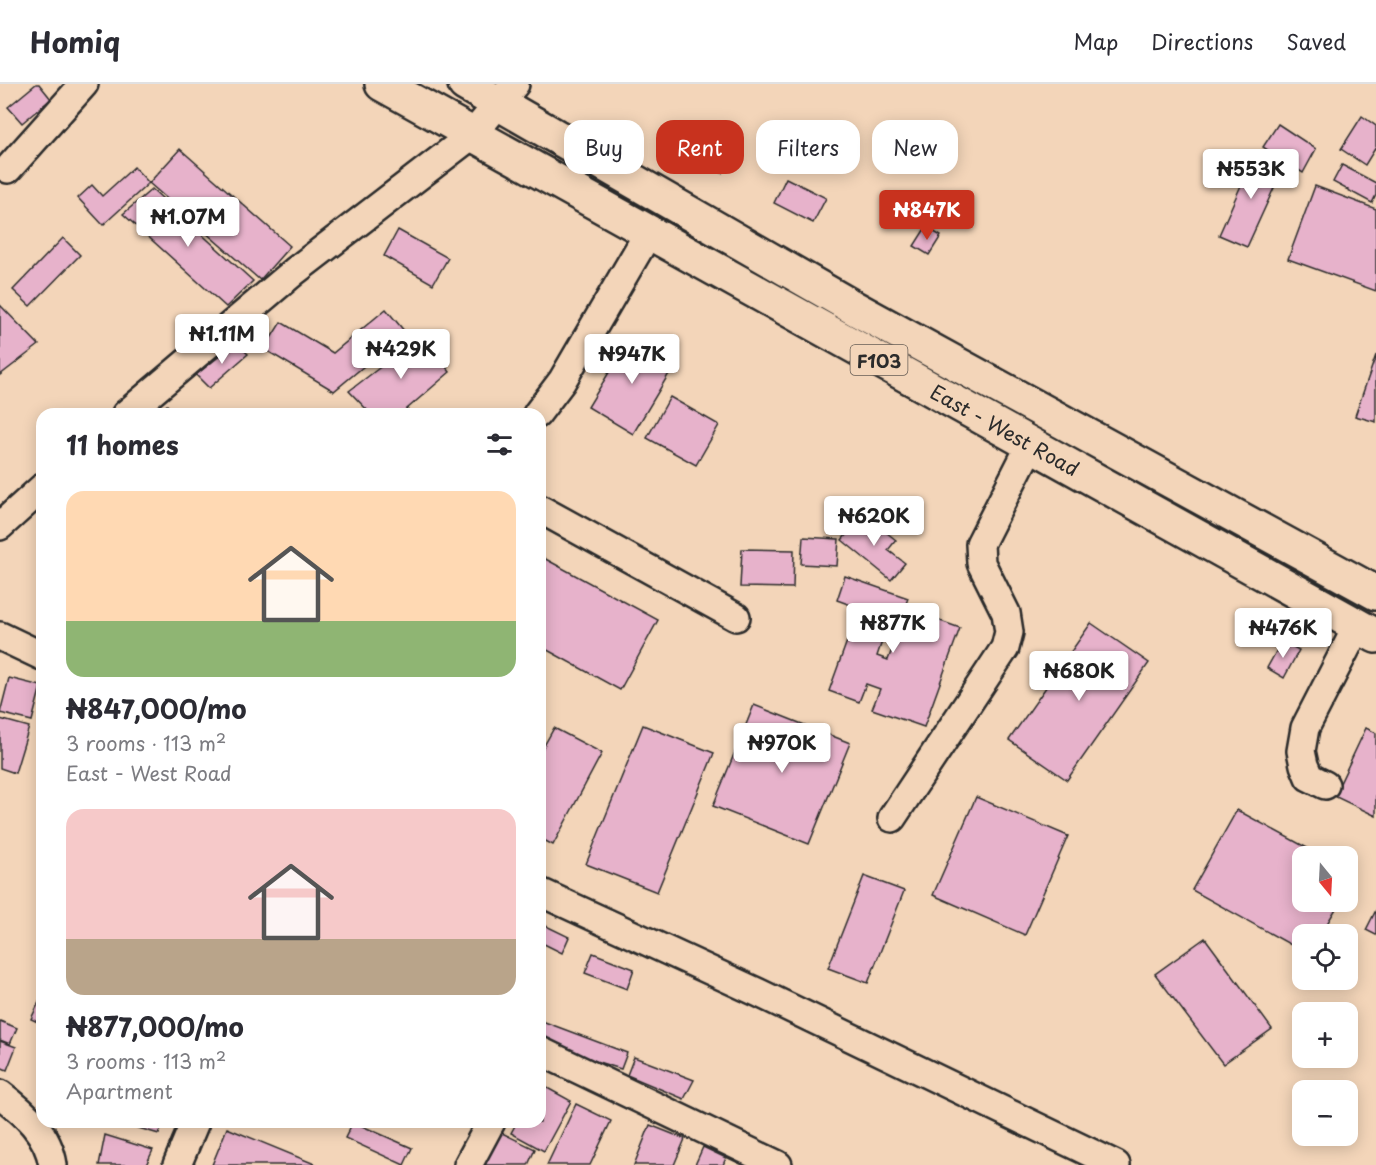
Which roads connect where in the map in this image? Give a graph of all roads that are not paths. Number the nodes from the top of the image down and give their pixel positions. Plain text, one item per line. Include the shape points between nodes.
1 (84, 84) edge
2 (382, 84) edge
3 (465, 84) edge
4 (507, 93) edge
5 (472, 135) junction
6 (8, 169) dead end
7 (649, 232) junction
8 (133, 408) edge
9 (542, 408) edge
10 (1031, 444) junction
11 (36, 493) edge
12 (546, 512) edge
13 (0, 526) edge
14 (1376, 592) edge
15 (736, 617) dead end
16 (1367, 631) edge
17 (0, 636) edge
18 (36, 653) edge
19 (1325, 785) dead end
20 (892, 818) dead end
21 (546, 895) edge
22 (546, 1054) edge
23 (0, 1094) edge
24 (36, 1126) edge
25 (38, 1128) edge
26 (192, 1128) edge
27 (488, 1128) edge
28 (53, 1165) edge
29 (177, 1165) edge
30 (468, 1165) edge
31 (778, 1165) edge
32 (1116, 1165) edge

1 - 6 street
2 - 5 main road, East - West Road / F103
3 - 4 main road, East - West Road / F103
4 - 5 street
4 - 14 main road, East - West Road / F103 via 855,309
5 - 7 main road, East - West Road / F103
5 - 8 street via 296,271
7 - 9 street via 562,381
7 - 10 main road, East - West Road / F103
10 - 16 main road, East - West Road / F103
10 - 20 street via 981,544 981,563 1006,613 1009,633 1005,648
11 - 13 street
12 - 15 street
16 - 19 street via 1305,728 1301,751 1304,765 1309,777
17 - 18 street
21 - 32 street
22 - 31 street
23 - 24 street
25 - 28 street
26 - 29 street
27 - 30 street

